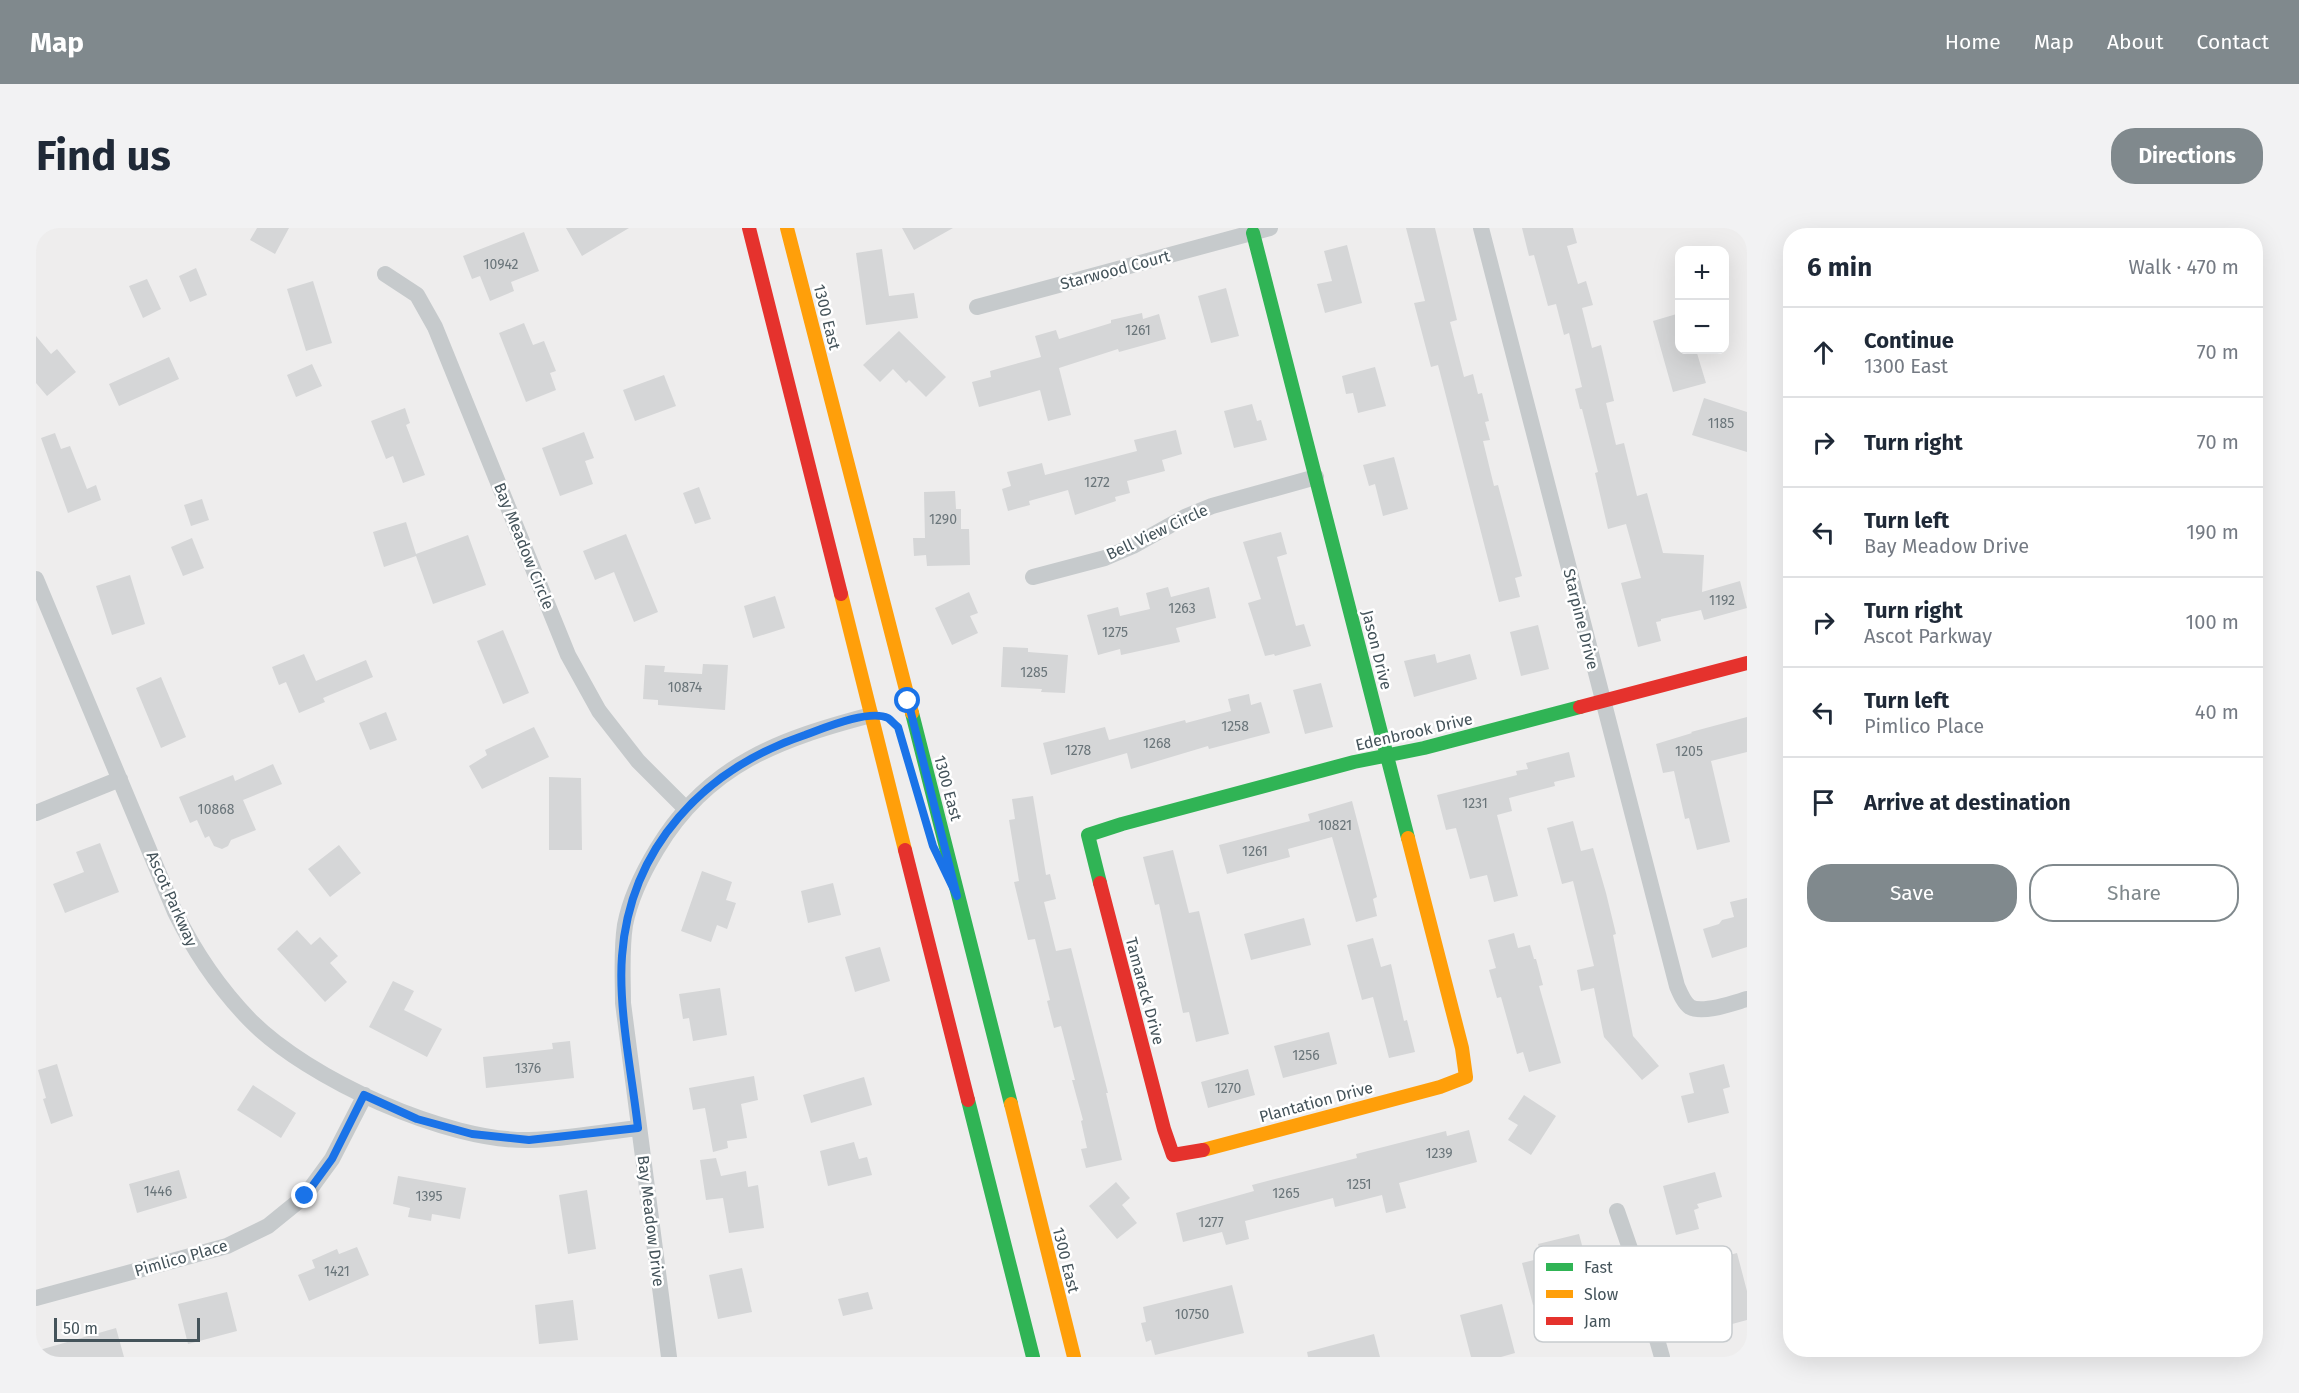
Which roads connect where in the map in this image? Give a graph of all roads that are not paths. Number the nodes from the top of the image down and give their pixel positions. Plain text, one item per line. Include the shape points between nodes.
1 (749, 228) edge
2 (787, 228) edge
3 (1270, 228) edge
4 (1480, 228) edge
5 (1253, 233) junction
6 (385, 274) dead end
7 (977, 307) dead end
8 (1316, 477) junction
9 (1033, 577) dead end
10 (36, 579) edge
11 (1747, 663) edge
12 (1602, 702) junction
13 (880, 717) junction
14 (1387, 755) junction
15 (120, 779) junction
16 (685, 808) junction
17 (36, 813) edge
18 (923, 814) dead end
19 (1088, 835) joint
20 (957, 896) junction
21 (1747, 999) edge
22 (1466, 1077) joint
23 (364, 1095) junction
24 (638, 1128) junction
25 (1173, 1155) joint
26 (1617, 1211) dead end
27 (1629, 1246) edge
28 (36, 1298) edge
29 (1658, 1342) edge
30 (669, 1357) edge
31 (1033, 1357) edge
32 (1074, 1357) edge
33 (1662, 1357) edge

1 - 13 main road
2 - 20 main road, 1300 East
3 - 5 street, Starwood Court
4 - 12 street, Starpine Drive
5 - 7 street, Starwood Court
5 - 8 main road, Jason Drive
6 - 16 street, Bay Meadow Circle via 417,295 435,327 568,655 599,711 638,761
8 - 9 street, Bell View Circle via 1212,506 1105,558
8 - 14 main road, Jason Drive
10 - 15 street, Ascot Parkway
11 - 12 main road, Edenbrook Drive
12 - 14 main road, Edenbrook Drive
12 - 21 street, Starpine Drive via 1682,998 1690,1007 1708,1009
13 - 16 street, Bay Meadow Drive via 780,743 713,782
13 - 31 main road
14 - 19 main road, Edenbrook Drive
14 - 22 main road, Jason Drive via 1462,1048
15 - 17 street
15 - 23 street, Ascot Parkway via 175,912 220,988 252,1022 288,1051
16 - 24 street, Bay Meadow Drive via 648,865 626,924 623,1003
18 - 20 main road via 933,846
19 - 25 main road, Tamarack Drive
20 - 32 main road, 1300 East
22 - 25 main road, Plantation Drive
23 - 24 street, Ascot Parkway via 417,1119 472,1134 529,1140
23 - 28 street, Pimlico Place via 332,1159 305,1196 268,1226 227,1246
24 - 30 street, Bay Meadow Drive
26 - 27 street
29 - 33 street

